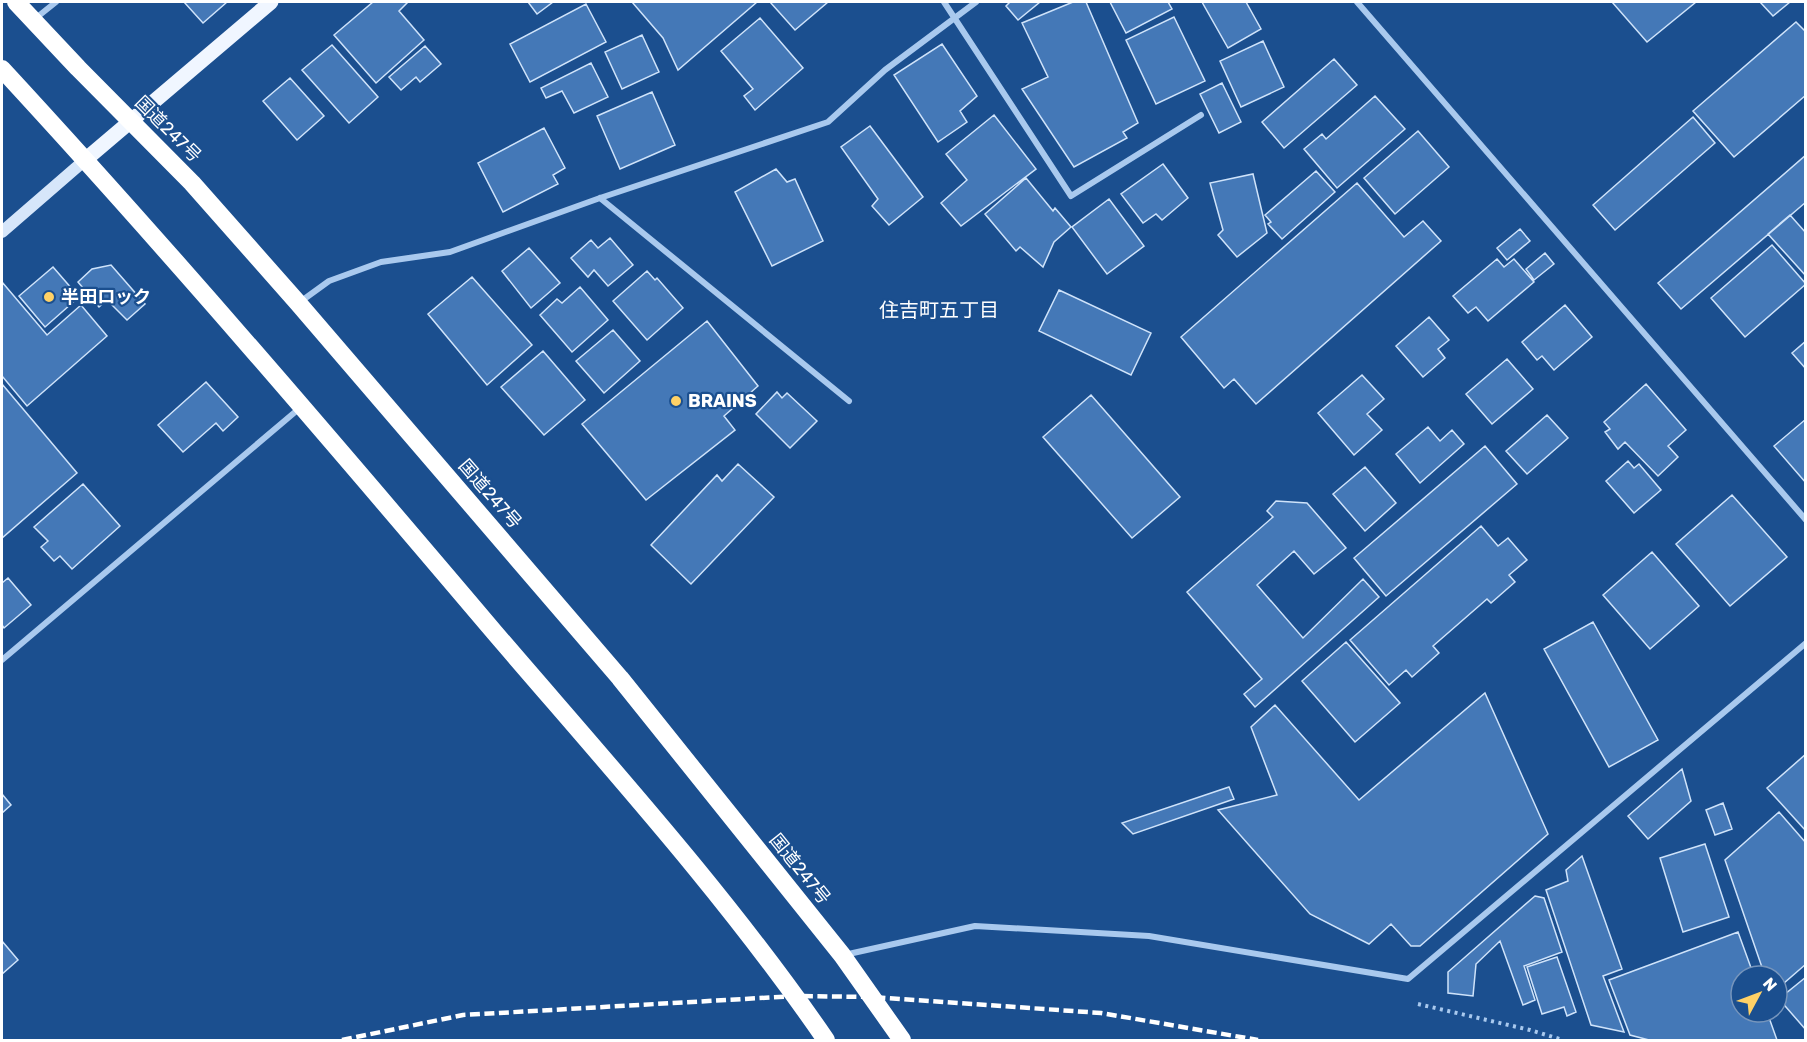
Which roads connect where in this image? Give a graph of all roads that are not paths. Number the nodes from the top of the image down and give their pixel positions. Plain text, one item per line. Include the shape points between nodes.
1 (16, 2) edge
2 (56, 2) edge
3 (271, 2) edge
4 (944, 2) edge
5 (976, 2) edge
6 (1357, 2) edge
7 (954, 17) junction
8 (33, 20) junction
9 (2, 69) edge
10 (1201, 115) dead end
11 (130, 120) junction
12 (85, 160) junction
13 (600, 198) junction
14 (2, 231) edge
15 (298, 303) junction
16 (849, 401) dead end
17 (302, 406) junction
18 (1806, 520) edge
19 (1806, 643) edge
20 (2, 660) edge
21 (842, 955) junction
22 (826, 1041) edge
23 (902, 1041) edge

1 - 8 highway, 国道247号
2 - 8 street
3 - 11 main road
4 - 7 street
5 - 7 street
6 - 18 street
7 - 10 street via 1071,196
7 - 13 street via 885,70 828,123
8 - 11 highway, 国道247号
9 - 12 highway
11 - 12 main road
11 - 15 highway, 国道247号 via 192,183
12 - 14 main road
12 - 17 highway
13 - 15 street via 450,252 381,262 329,281
13 - 16 street
15 - 21 highway, 国道247号 via 620,678
17 - 20 street
17 - 22 highway via 704,878
19 - 21 street via 1408,979 1149,936 975,926
21 - 23 highway, 国道247号

